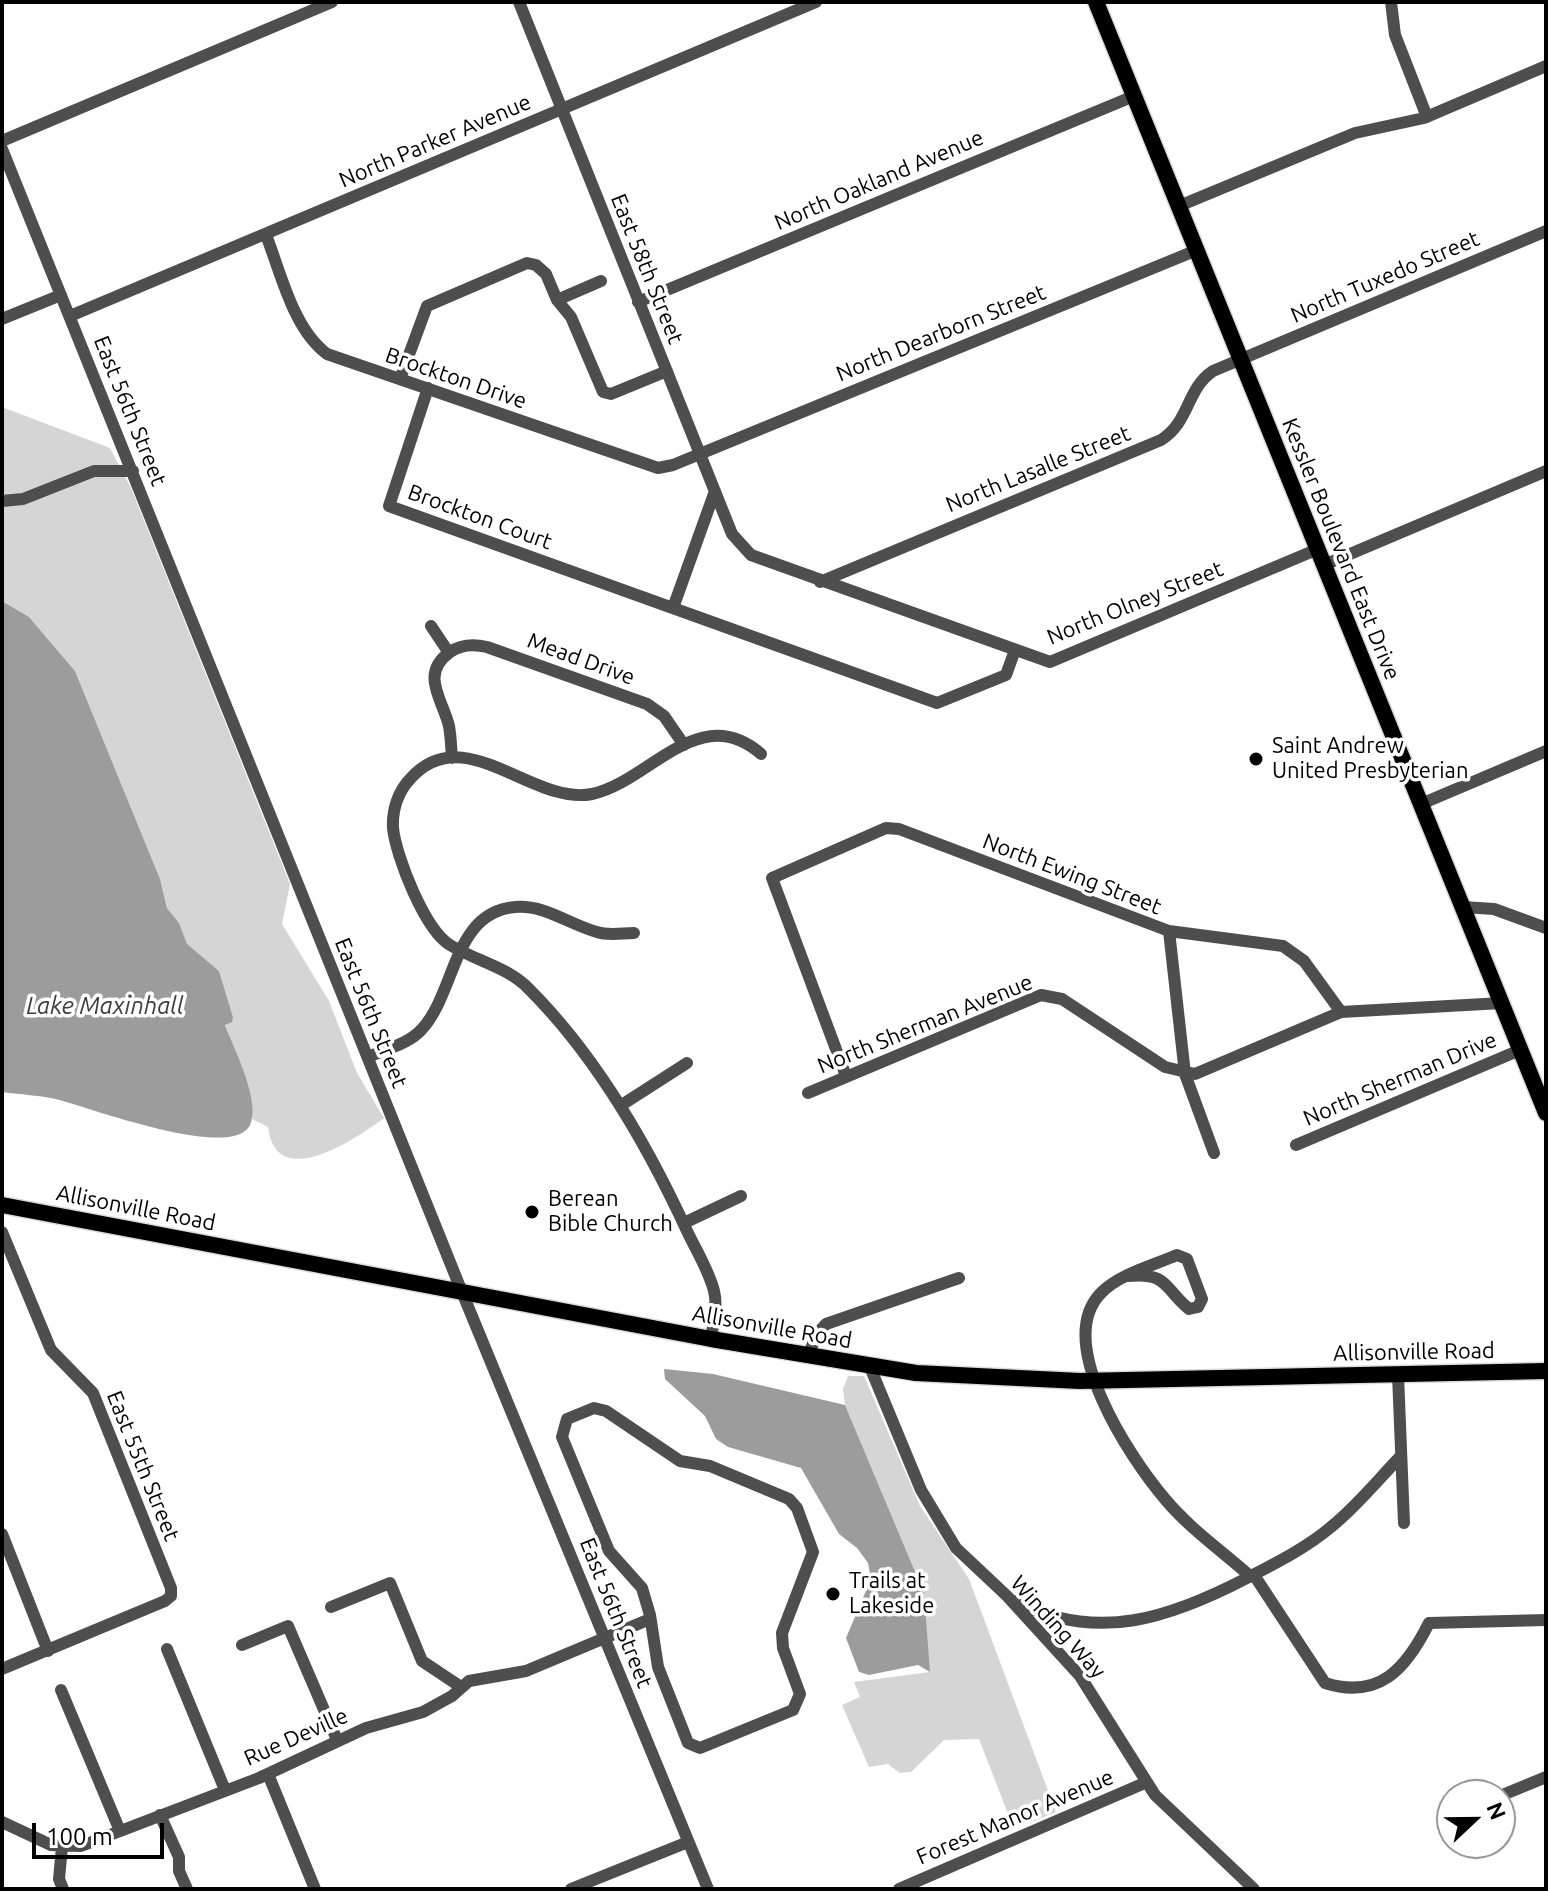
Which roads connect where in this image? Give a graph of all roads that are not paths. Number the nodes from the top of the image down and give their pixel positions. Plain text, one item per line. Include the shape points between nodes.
1 (332, 2) edge
2 (519, 2) edge
3 (816, 2) edge
4 (1096, 2) edge
5 (1391, 2) edge
6 (1546, 66) edge
7 (1134, 96) junction
8 (561, 109) junction
9 (1427, 117) junction
10 (2, 141) edge
11 (2, 149) edge
12 (1179, 206) junction
13 (1546, 231) edge
14 (266, 235) junction
15 (1197, 250) junction
16 (601, 281) dead end
17 (61, 295) junction
18 (557, 300) junction
19 (638, 302) junction
20 (70, 316) junction
21 (2, 319) edge
22 (1241, 360) junction
23 (667, 371) junction
24 (400, 379) junction
25 (428, 388) junction
26 (700, 454) junction
27 (133, 471) junction
28 (1546, 471) edge
29 (715, 491) junction
30 (2, 501) edge
31 (1321, 557) junction
32 (820, 582) junction
33 (673, 608) junction
34 (431, 626) dead end
35 (1015, 650) junction
36 (449, 653) junction
37 (684, 745) junction
38 (1546, 751) edge
39 (761, 754) dead end
40 (452, 758) junction
41 (1421, 804) junction
42 (1463, 907) junction
43 (1546, 928) edge
44 (1169, 931) junction
45 (634, 933) dead end
46 (461, 951) junction
47 (1502, 1003) junction
48 (1341, 1012) junction
49 (1520, 1050) junction
50 (368, 1057) junction
51 (687, 1063) dead end
52 (1185, 1074) junction
53 (846, 1076) junction
54 (808, 1093) dead end
55 (620, 1106) junction
56 (1546, 1113) edge
57 (1296, 1145) dead end
58 (1214, 1153) dead end
59 (741, 1196) dead end
60 (2, 1205) edge
61 (684, 1223) junction
62 (2, 1232) edge
63 (1128, 1276) junction
64 (959, 1278) dead end
65 (462, 1292) junction
66 (711, 1339) junction
67 (808, 1357) junction
68 (870, 1367) junction
69 (1546, 1371) edge
70 (1398, 1375) junction
71 (1096, 1381) junction
72 (1399, 1458) junction
73 (1404, 1523) dead end
74 (2, 1534) edge
75 (1252, 1576) junction
76 (1007, 1596) junction
77 (331, 1607) dead end
78 (650, 1619) junction
79 (1546, 1620) edge
80 (604, 1638) junction
81 (242, 1645) dead end
82 (167, 1649) dead end
83 (48, 1651) junction
84 (2, 1669) edge
85 (461, 1687) junction
86 (61, 1690) dead end
87 (337, 1740) junction
88 (268, 1774) junction
89 (1546, 1777) edge
90 (1147, 1782) junction
91 (1516, 1789) edge
92 (225, 1790) junction
93 (160, 1815) junction
94 (2, 1822) edge
95 (120, 1831) junction
96 (688, 1842) junction
97 (62, 1847) junction
98 (63, 1889) edge
99 (187, 1889) edge
100 (315, 1889) edge
101 (571, 1889) edge
102 (708, 1889) edge
103 (899, 1889) edge
104 (1254, 1889) edge

1 - 10 street
2 - 8 street, East 58th Street
3 - 8 street, North Parker Avenue
4 - 7 main road, Kessler Boulevard East Drive
5 - 9 street via 1395,35
6 - 9 street
7 - 12 main road, Kessler Boulevard East Drive
7 - 19 street, North Oakland Avenue
8 - 14 street, North Parker Avenue
8 - 19 street, East 58th Street
9 - 12 street via 1360,131
11 - 17 street, East 56th Street
12 - 15 main road, Kessler Boulevard East Drive
13 - 22 street, North Tuxedo Street
14 - 20 street, North Parker Avenue
14 - 24 street, Brockton Drive via 302,324 317,346
15 - 22 main road, Kessler Boulevard East Drive
15 - 26 street, North Dearborn Street
16 - 18 street
17 - 20 street, East 56th Street
17 - 21 street
18 - 23 street via 571,317 606,394
18 - 24 street via 544,271 527,263 430,303
19 - 23 street, East 58th Street
20 - 27 street, East 56th Street
22 - 31 main road, Kessler Boulevard East Drive
22 - 32 street, North Lasalle Street via 1203,378 1180,424 1158,441
23 - 26 street, East 58th Street
24 - 25 street, Brockton Drive
25 - 26 street, Brockton Drive via 648,467 670,466
25 - 33 street, Brockton Court via 389,506
26 - 29 street, East 58th Street
27 - 30 street via 94,471 17,501
27 - 50 street, East 56th Street
28 - 31 street, North Olney Street
29 - 32 street, East 58th Street via 732,534 744,549
29 - 33 street
31 - 35 street, North Olney Street via 1050,662
31 - 41 main road, Kessler Boulevard East Drive
32 - 35 street
33 - 35 street, Brockton Court via 937,703 1006,675
34 - 36 street
36 - 37 street, Mead Drive via 463,646 483,646 618,693 658,711
36 - 40 street via 434,680 449,724
37 - 39 street via 728,736
37 - 40 street via 608,788 584,795 477,760
38 - 41 street
40 - 46 street via 430,764 410,779 393,819 396,843 429,924
41 - 42 main road, Kessler Boulevard East Drive
42 - 43 street via 1494,909
42 - 47 main road, Kessler Boulevard East Drive
44 - 48 street, North Ewing Street via 1291,950
44 - 52 street
44 - 53 street, North Ewing Street via 895,828 881,829 772,878
45 - 46 street via 600,933 538,909 513,907 480,922
46 - 50 street via 422,1029
46 - 55 street via 530,989
47 - 48 street
47 - 49 main road, Kessler Boulevard East Drive
48 - 52 street via 1207,1071
49 - 56 main road, Kessler Boulevard East Drive
49 - 57 street, North Sherman Drive
50 - 65 street, East 56th Street
51 - 55 street
52 - 53 street, North Sherman Avenue via 1165,1067 1062,999 1043,995
52 - 58 street
53 - 54 street, North Sherman Avenue
55 - 61 street
59 - 61 street
60 - 65 main road, Allisonville Road
61 - 66 street via 713,1288
62 - 83 street, East 55th Street via 51,1350 93,1393 171,1588 171,1596
63 - 63 street via 1165,1282 1189,1309 1201,1302 1183,1256
63 - 71 street via 1101,1292 1087,1317 1085,1338
64 - 67 street via 826,1324
65 - 66 main road, Allisonville Road
65 - 80 street, East 56th Street
66 - 67 main road, Allisonville Road
67 - 68 main road, Allisonville Road
68 - 71 main road, Allisonville Road via 973,1378
68 - 76 street, Winding Way via 938,1523 973,1567
69 - 70 main road, Allisonville Road
70 - 71 main road, Allisonville Road
70 - 72 street
71 - 75 street via 1129,1453 1166,1501
72 - 73 street
72 - 75 street via 1325,1532
74 - 83 street
75 - 76 street via 1171,1614 1118,1624 1063,1619
75 - 79 street via 1325,1683 1344,1689 1361,1690 1393,1674 1429,1623
76 - 90 street, Winding Way via 1080,1676
77 - 85 street via 390,1583 422,1661
78 - 78 street via 638,1581 609,1551 562,1437 563,1425 594,1408 680,1461 710,1466 784,1496 797,1508 813,1552 782,1639 800,1699 791,1712 700,1748 688,1743 658,1667
78 - 80 street, Rue Deville
80 - 85 street, Rue Deville via 526,1671
80 - 96 street, East 56th Street
81 - 87 street via 288,1626
82 - 92 street
83 - 84 street
85 - 87 street, Rue Deville via 423,1712
86 - 95 street
87 - 88 street, Rue Deville
88 - 92 street, Rue Deville
88 - 100 street
89 - 91 street
90 - 103 street, Forest Manor Avenue
90 - 104 street, Winding Way
92 - 93 street, Rue Deville
93 - 95 street, Rue Deville
93 - 99 street
94 - 97 street
95 - 97 street, Rue Deville via 81,1846
96 - 101 street
96 - 102 street, East 56th Street
97 - 98 street

